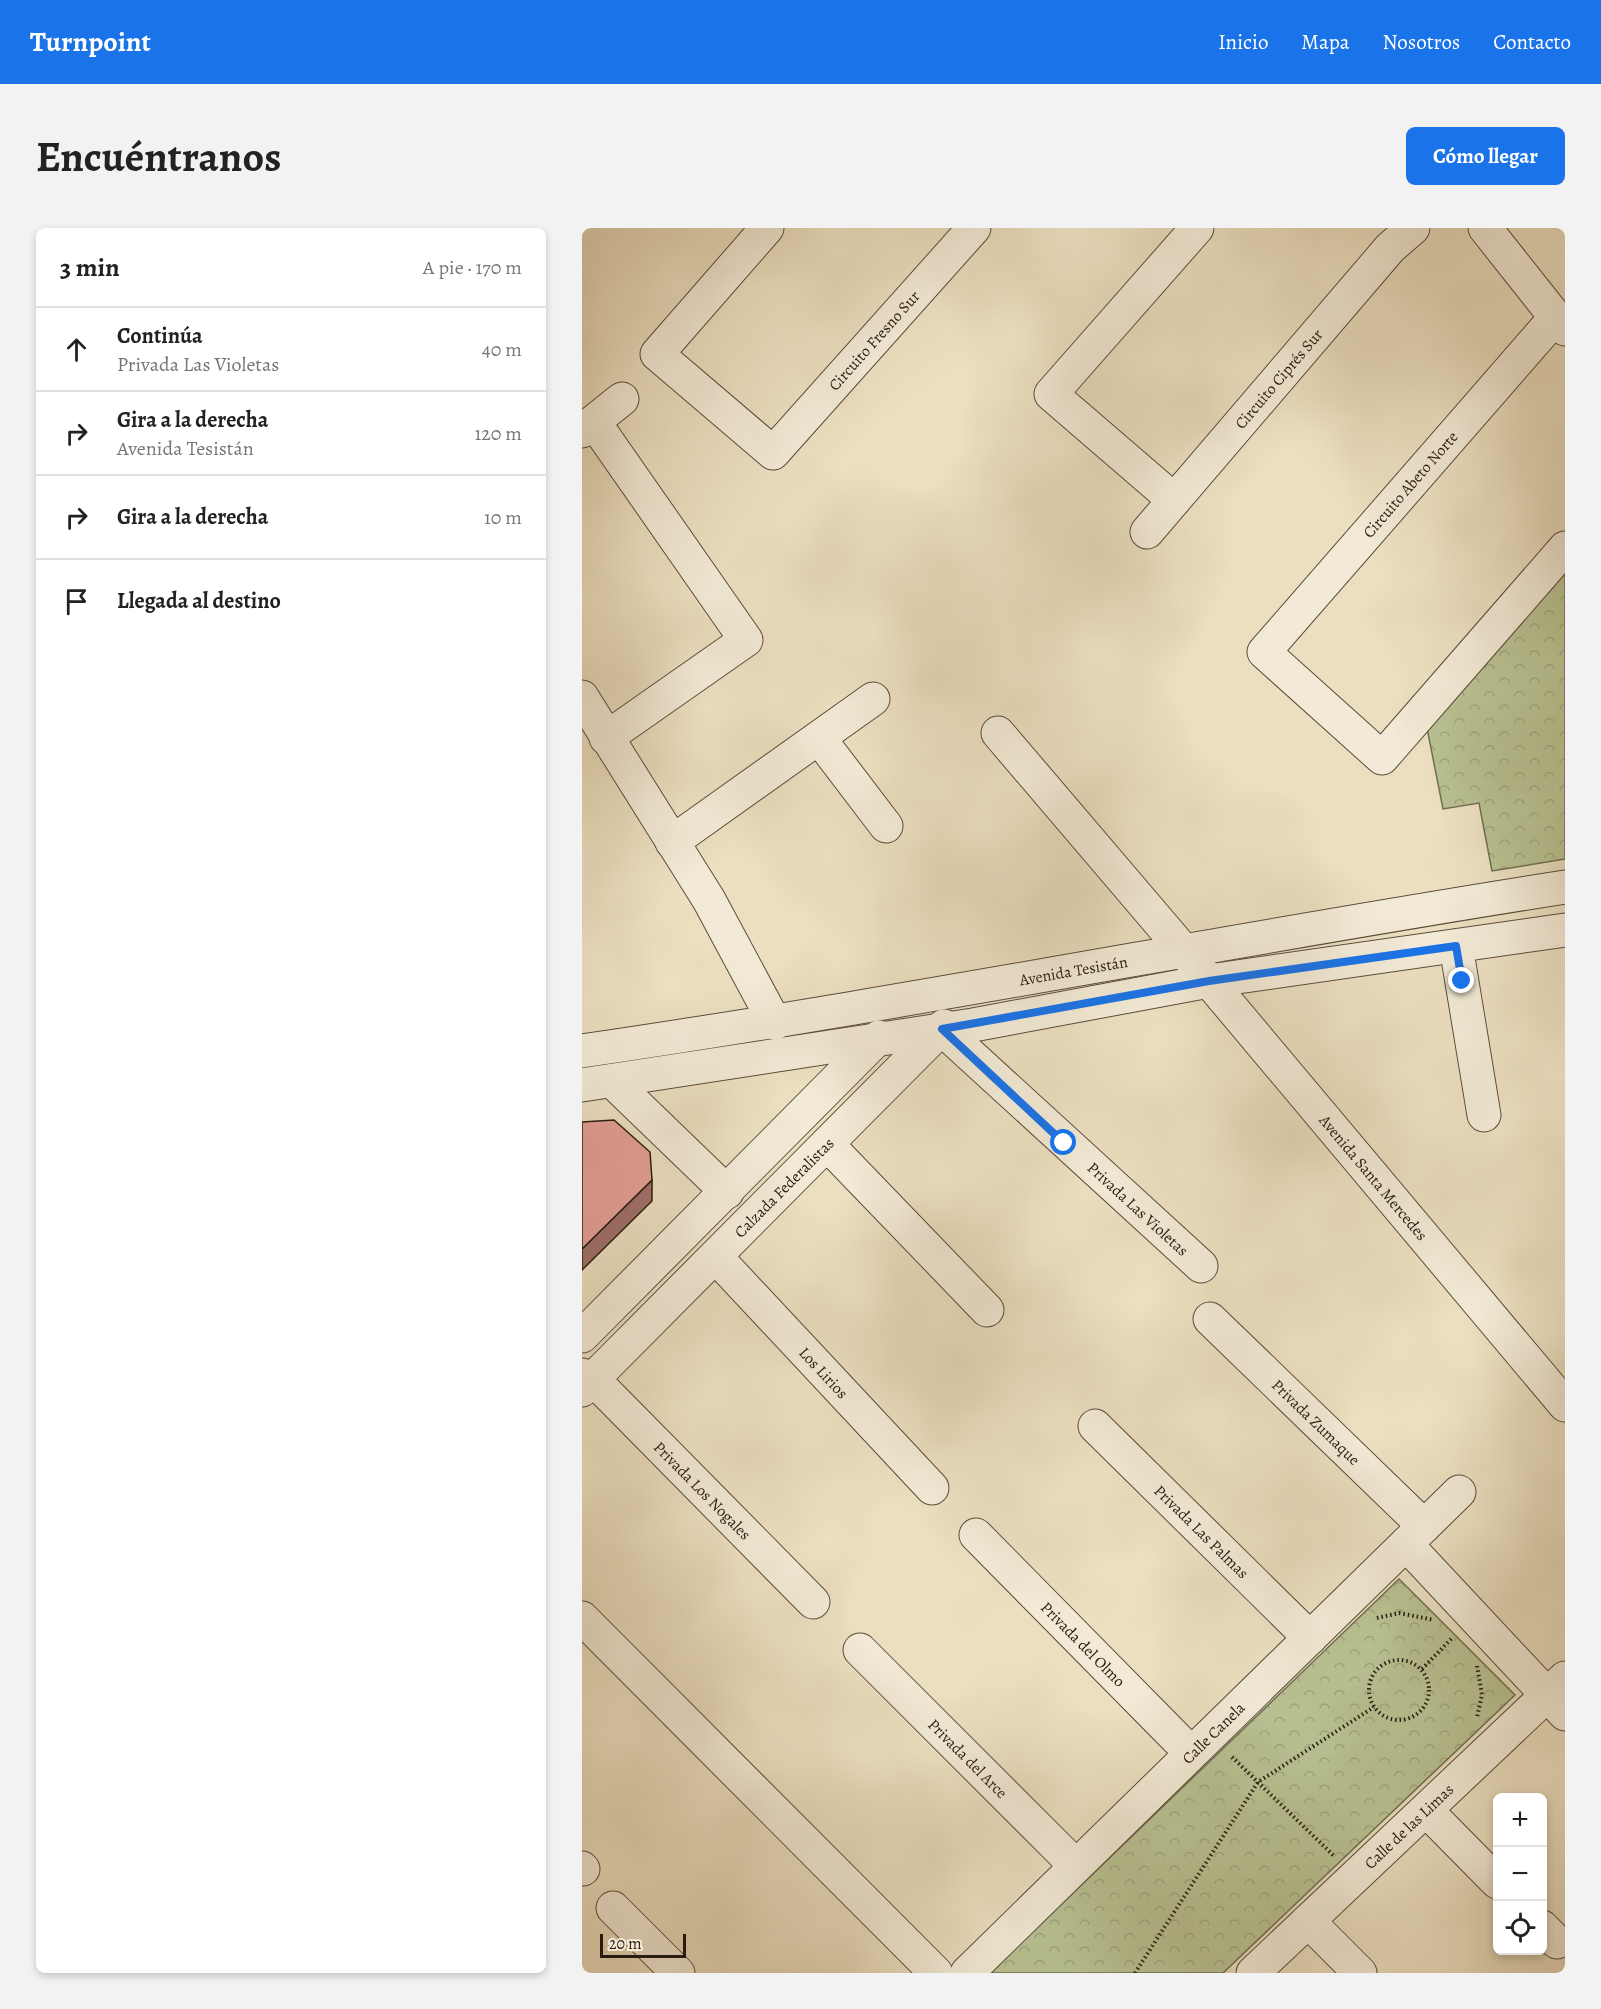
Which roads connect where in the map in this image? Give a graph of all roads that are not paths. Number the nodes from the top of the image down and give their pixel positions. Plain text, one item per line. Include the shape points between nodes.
1 (767, 228) edge
2 (974, 228) edge
3 (1197, 228) edge
4 (1413, 228) edge
5 (1485, 228) edge
6 (1560, 323) edge
7 (622, 399) dead end
8 (588, 427) edge
9 (1174, 500) junction
10 (1147, 532) dead end
11 (1565, 548) edge
12 (582, 697) edge
13 (873, 699) dead end
14 (998, 733) dead end
15 (606, 738) junction
16 (819, 738) junction
17 (886, 826) dead end
18 (672, 842) junction
19 (1565, 886) edge
20 (1565, 930) edge
21 (1456, 946) junction
22 (1184, 950) junction
23 (1209, 981) junction
24 (986, 985) junction
25 (919, 998) junction
26 (775, 1023) junction
27 (942, 1029) junction
28 (876, 1041) junction
29 (582, 1051) edge
30 (597, 1083) edge
31 (1484, 1115) dead end
32 (827, 1144) junction
33 (727, 1192) junction
34 (716, 1257) junction
35 (1201, 1266) dead end
36 (987, 1310) dead end
37 (1210, 1320) dead end
38 (582, 1336) edge
39 (586, 1382) edge
40 (1565, 1405) edge
41 (1095, 1426) dead end
42 (932, 1488) dead end
43 (1459, 1492) dead end
44 (976, 1535) dead end
45 (1415, 1535) junction
46 (813, 1602) dead end
47 (582, 1618) edge
48 (1310, 1638) junction
49 (860, 1650) dead end
50 (1559, 1696) edge
51 (1191, 1753) junction
52 (1426, 1810) junction
53 (1076, 1866) junction
54 (1493, 1878) edge
55 (613, 1908) dead end
56 (1308, 1921) junction
57 (678, 1973) edge
58 (936, 1973) edge
59 (967, 1973) edge
60 (1253, 1973) edge
61 (1359, 1973) edge

1 - 2 street, Circuito Fresno Sur via 657,354 773,453
3 - 9 street via 1051,394
4 - 9 street, Circuito Ciprés Sur via 1390,248
5 - 6 street
6 - 11 street, Circuito Abeto Norte via 1264,652 1382,758
7 - 8 street
8 - 15 street via 746,640
9 - 10 street, Circuito Ciprés Sur
12 - 15 street
13 - 16 street
14 - 22 street, Avenida Santa Mercedes
15 - 18 street
16 - 17 street
16 - 18 street
18 - 26 street via 709,900
19 - 22 street, Avenida Tesistán
20 - 21 street
21 - 23 street
21 - 31 street
22 - 23 street, Avenida Santa Mercedes
22 - 24 street, Avenida Tesistán
23 - 27 street
23 - 40 street, Avenida Santa Mercedes
24 - 25 street, Avenida Tesistán
24 - 27 street, Calzada Federalistas
25 - 26 street, Avenida Tesistán
25 - 28 street
26 - 29 street, Avenida Tesistán
27 - 28 street
27 - 32 street, Calzada Federalistas
27 - 35 street, Privada Las Violetas
28 - 30 street
28 - 33 street
30 - 33 street
32 - 34 street, Calzada Federalistas
32 - 36 street
33 - 38 street
34 - 39 street, Calzada Federalistas
34 - 42 street, Los Lirios
37 - 45 street, Privada Zumaque
39 - 46 street, Privada Los Nogales
41 - 48 street, Privada Las Palmas
43 - 45 street, Calle Canela
44 - 51 street, Privada del Olmo
45 - 48 street, Calle Canela
45 - 50 street, Privada Zumaque
47 - 58 street
48 - 51 street, Calle Canela
49 - 53 street, Privada del Arce
50 - 52 street, Calle de las Limas
51 - 53 street, Calle Canela
52 - 54 street
52 - 56 street, Calle de las Limas
53 - 59 street, Calle Canela
55 - 57 street
56 - 60 street, Calle de las Limas
56 - 61 street

